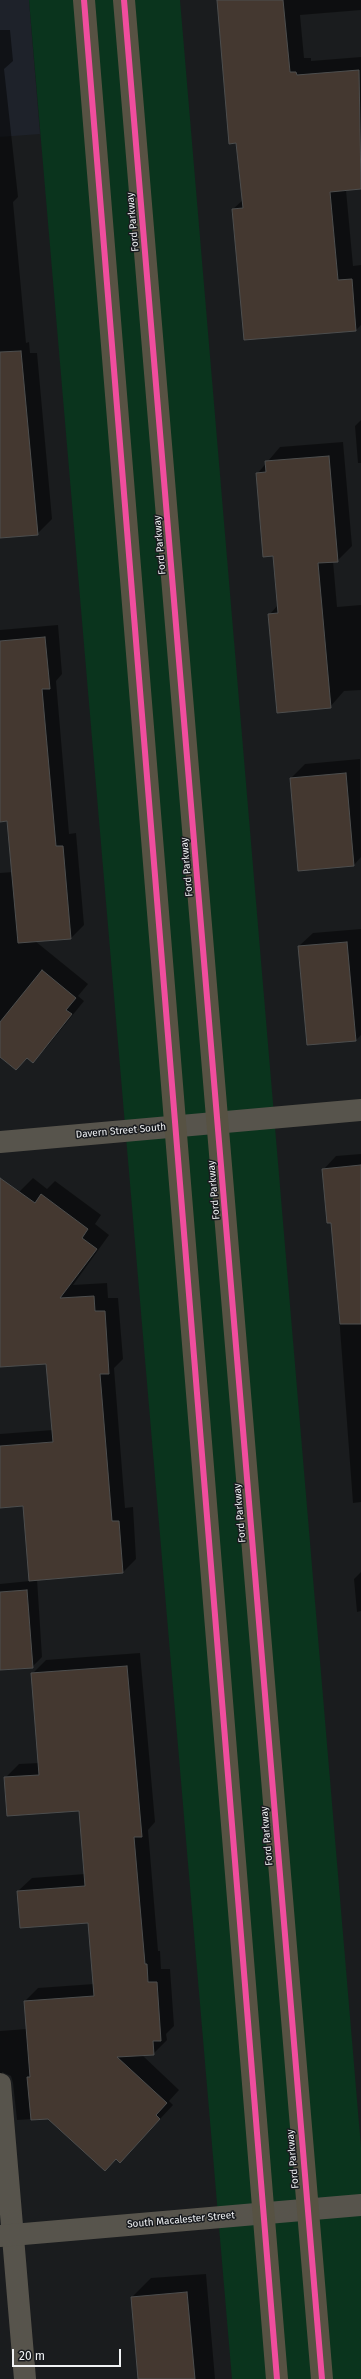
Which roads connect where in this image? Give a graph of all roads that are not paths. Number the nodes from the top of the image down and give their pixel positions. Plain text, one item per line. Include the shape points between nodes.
1 (84, 0) edge
2 (124, 0) edge
3 (361, 1110) edge
4 (218, 1123) junction
5 (176, 1126) junction
6 (0, 1142) edge
7 (0, 2084) edge
8 (361, 2205) edge
9 (308, 2210) junction
10 (263, 2214) junction
11 (6, 2235) edge
12 (25, 2379) edge
13 (276, 2379) edge
14 (322, 2379) edge

1 - 5 main road
2 - 4 main road, Ford Parkway
3 - 4 street, Davern Street South
4 - 5 street, Davern Street South
4 - 9 main road, Ford Parkway
5 - 6 street, Davern Street South
5 - 10 main road
7 - 11 street
8 - 9 street, South Macalester Street
9 - 10 street, South Macalester Street
9 - 14 main road, Ford Parkway
10 - 11 street, South Macalester Street
10 - 13 main road
11 - 12 street

